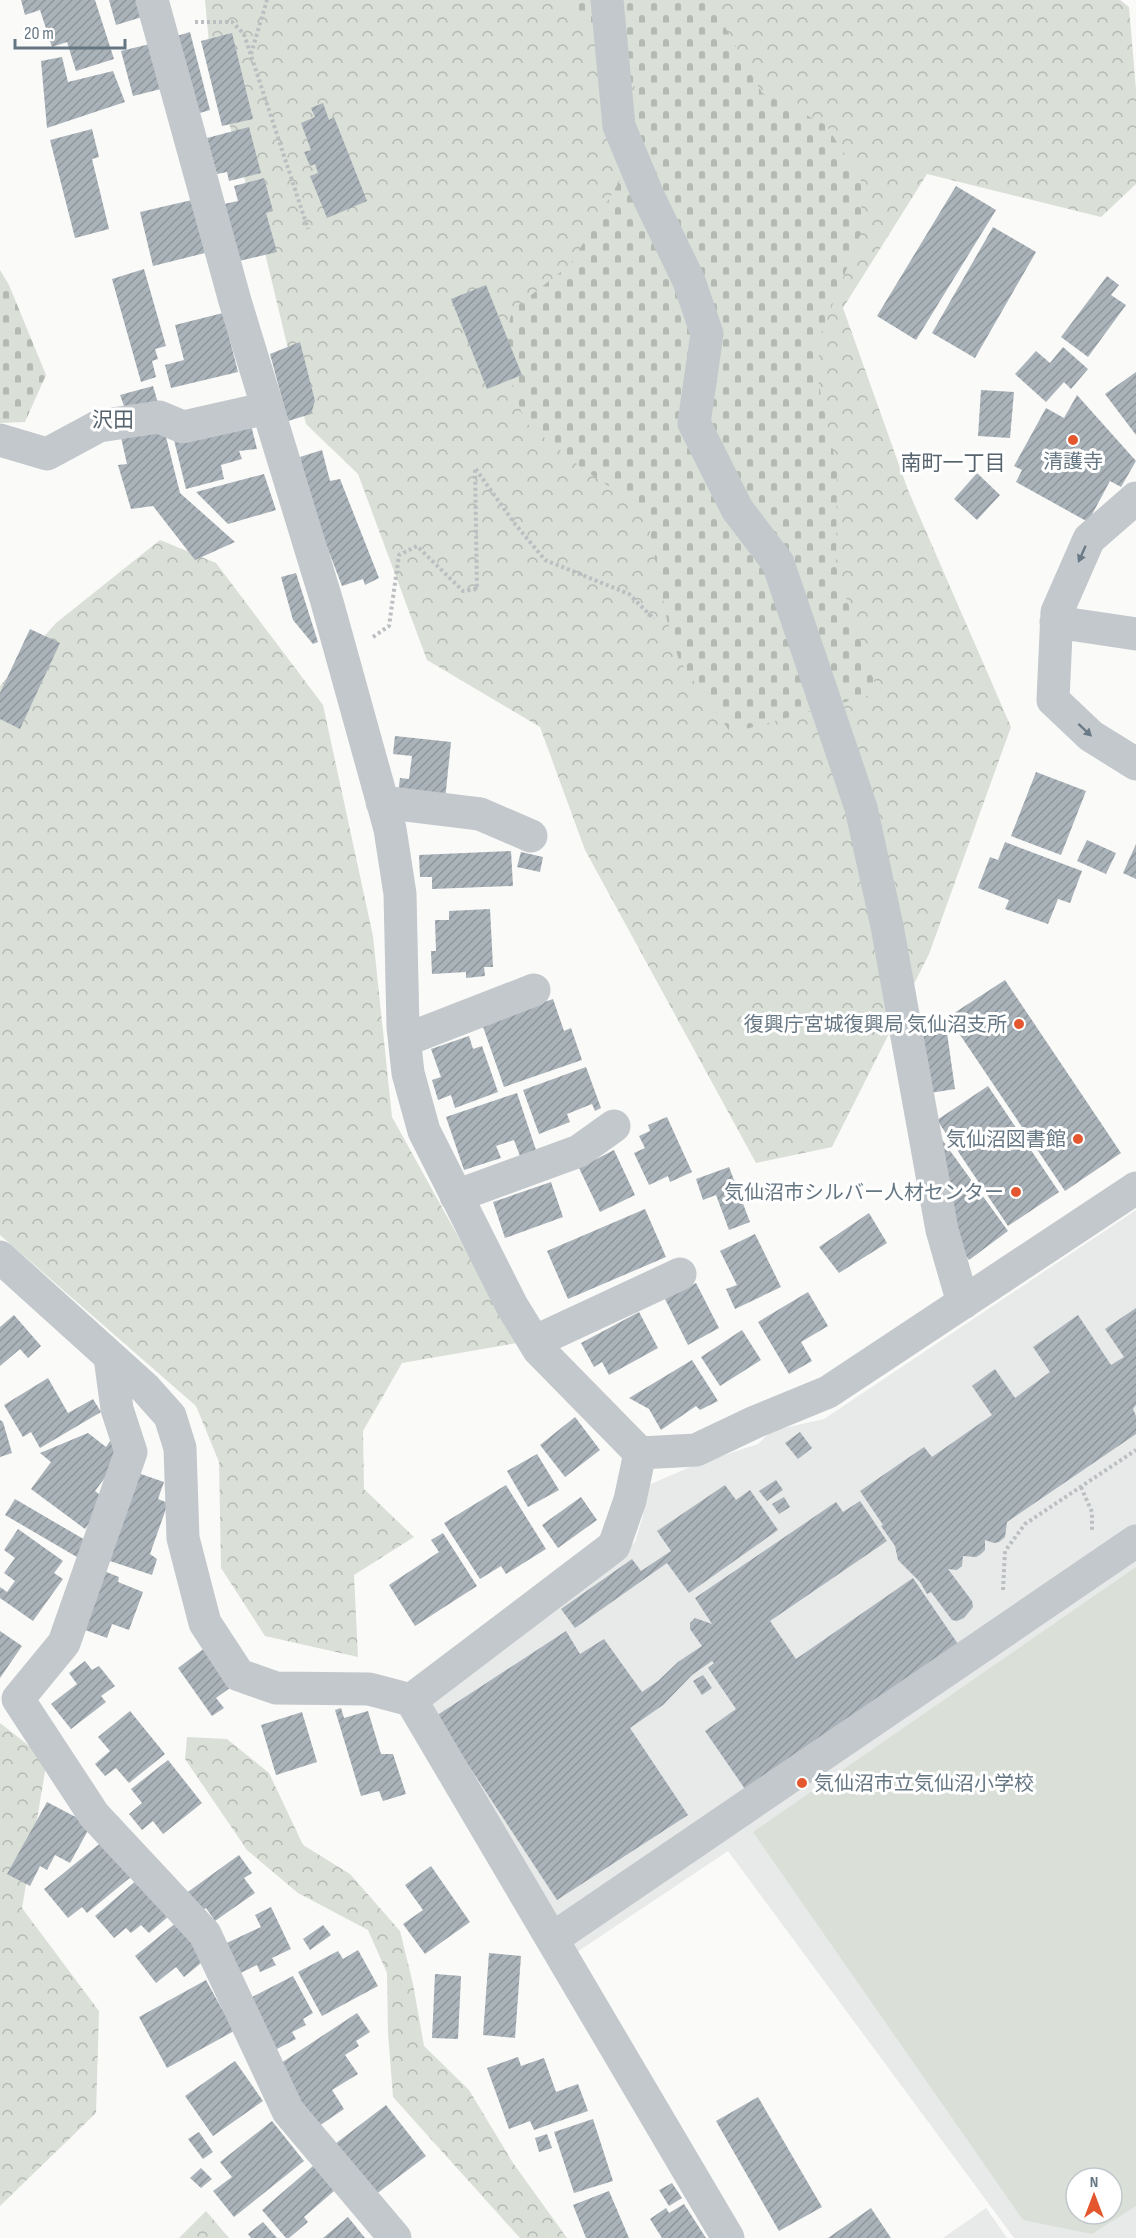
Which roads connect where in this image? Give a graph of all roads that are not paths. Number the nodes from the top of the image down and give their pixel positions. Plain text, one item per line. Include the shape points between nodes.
1 (607, 0) edge
2 (155, 11) edge
3 (268, 408) junction
4 (0, 440) edge
5 (1136, 498) edge
6 (1127, 521) edge
7 (1056, 622) junction
8 (1136, 634) edge
9 (1136, 764) edge
10 (382, 802) junction
11 (531, 836) dead end
12 (521, 984) dead end
13 (405, 1040) junction
14 (614, 1126) dead end
15 (1136, 1188) edge
16 (456, 1196) junction
17 (0, 1257) edge
18 (680, 1274) dead end
19 (963, 1303) junction
20 (534, 1342) junction
21 (110, 1357) junction
22 (640, 1453) junction
23 (1136, 1541) edge
24 (411, 1700) junction
25 (552, 1939) junction
26 (395, 2238) edge
27 (728, 2238) edge

1 - 19 street via 619,126 689,281 707,334 694,423 737,509 778,563 861,808 891,948 942,1230
2 - 3 street
3 - 4 street via 183,428 159,417 99,426 47,454
3 - 10 street
5 - 6 street
6 -> 7 street via 1089,539
7 - 8 street
7 -> 9 street via 1053,700 1091,736
10 - 11 street via 480,814
10 - 13 street via 400,894
12 - 13 street
13 - 16 street via 408,1073 424,1131
14 - 16 street via 579,1151
15 - 19 street
16 - 20 street
17 - 21 street
18 - 20 street
19 - 22 street via 828,1392 696,1450
20 - 22 street
21 - 24 street via 170,1416 180,1448 183,1538 205,1623 239,1675 276,1688 369,1689
21 - 26 street via 117,1409 131,1452 64,1642 18,1699 94,1815 205,1934 288,2111
22 - 24 street via 630,1500 614,1546
23 - 25 street
24 - 25 street
25 - 27 street

